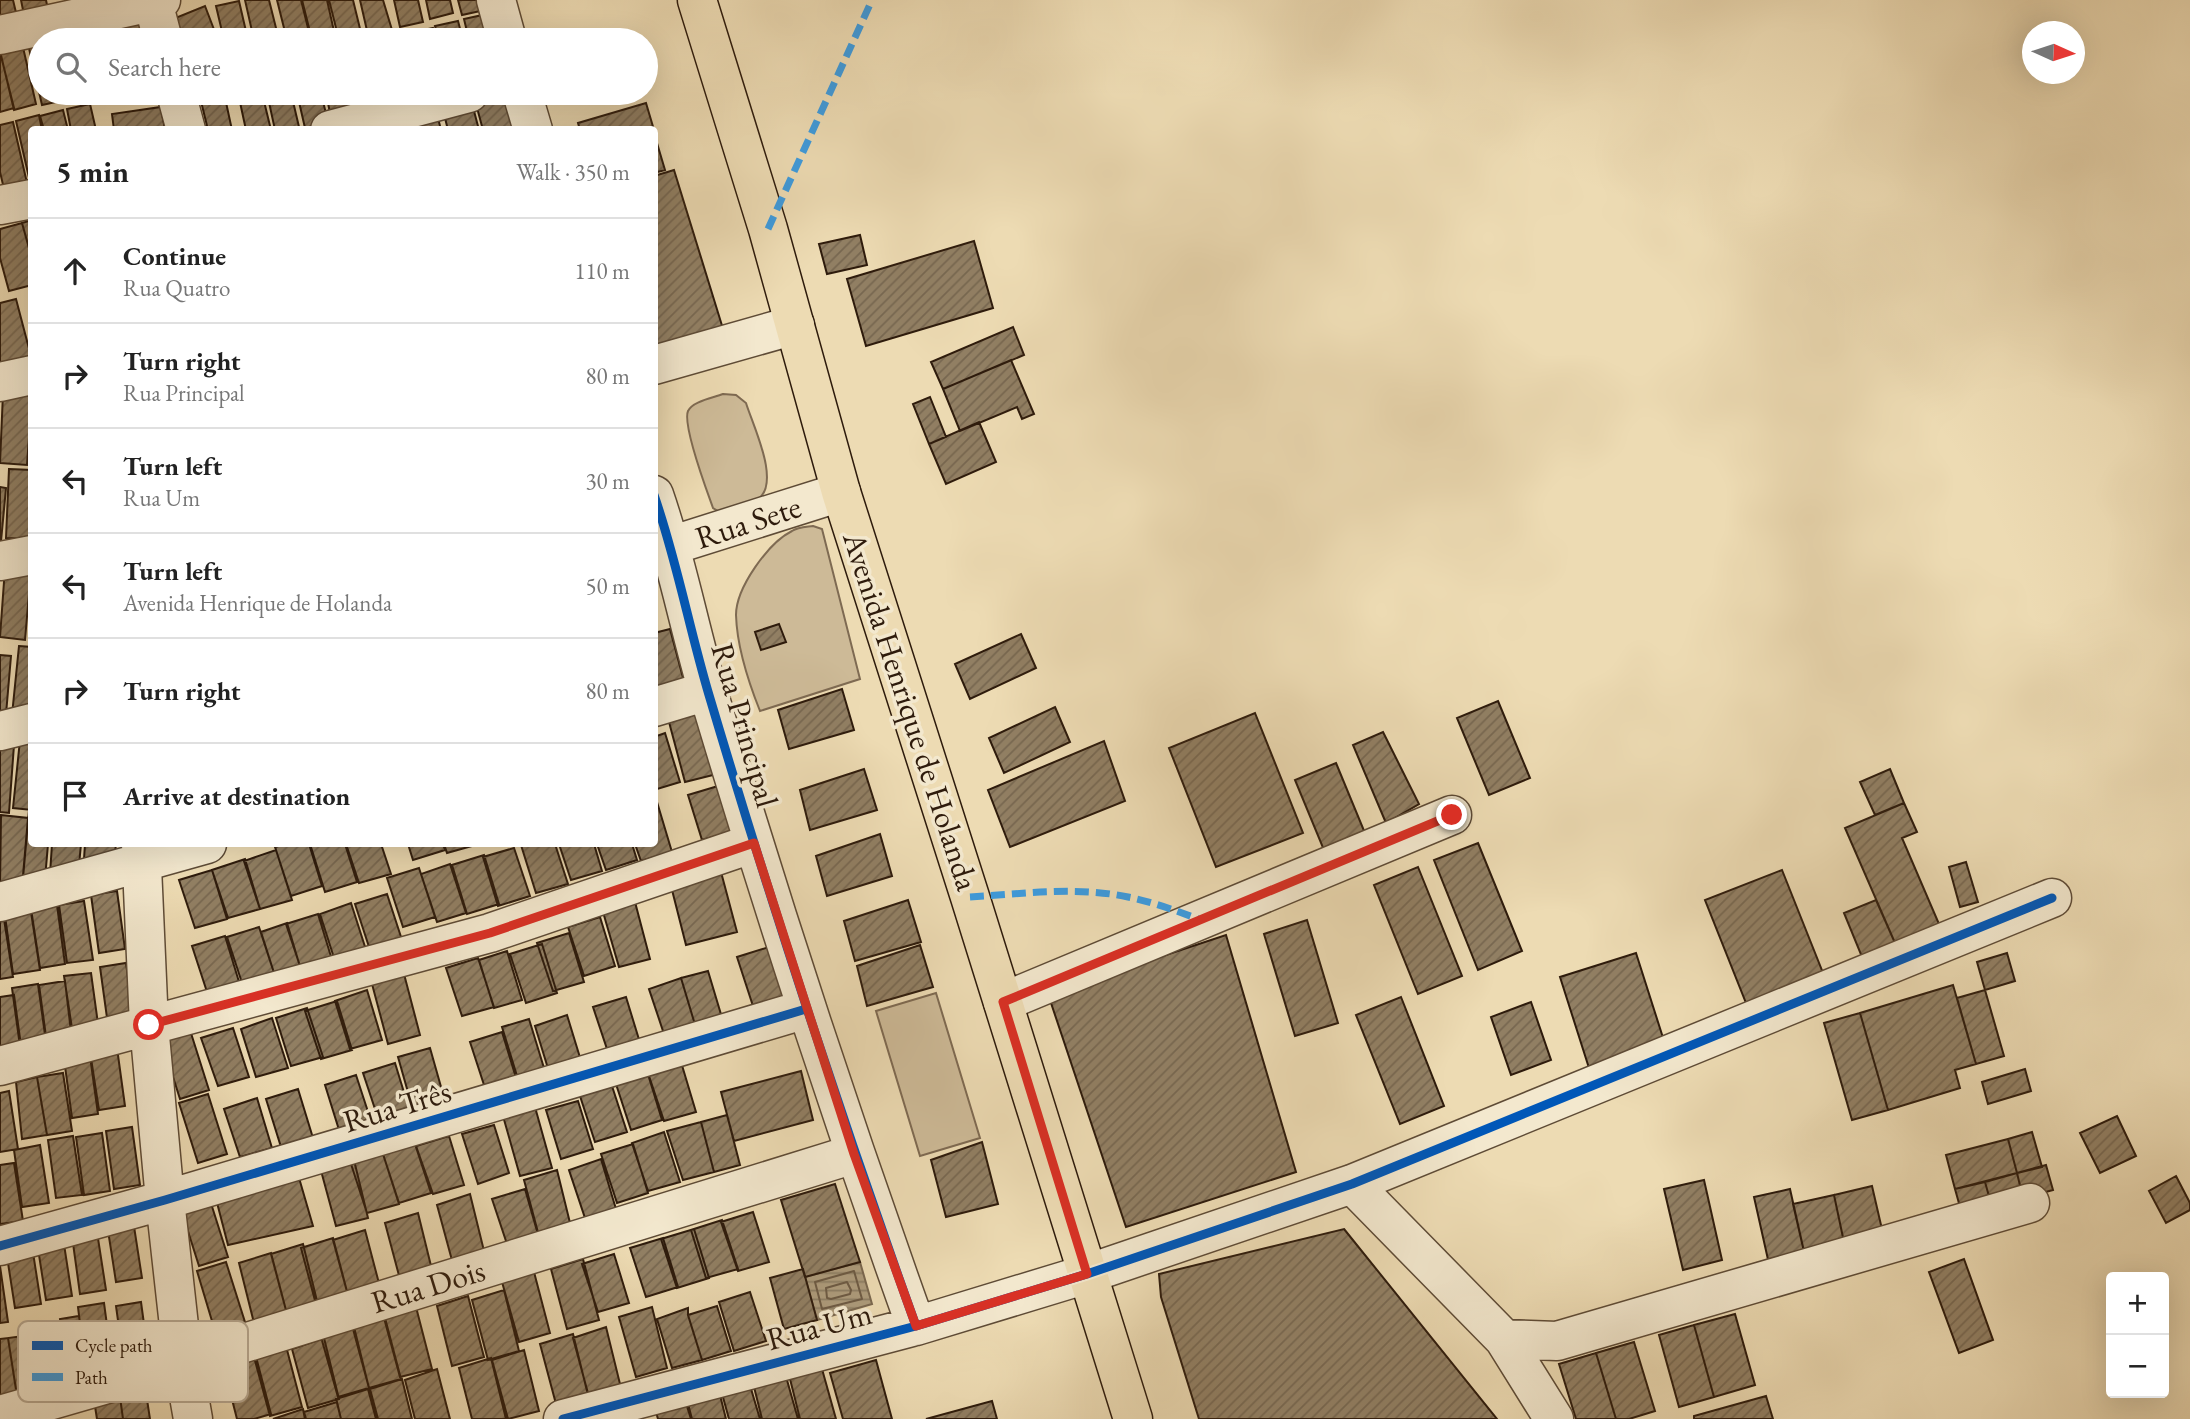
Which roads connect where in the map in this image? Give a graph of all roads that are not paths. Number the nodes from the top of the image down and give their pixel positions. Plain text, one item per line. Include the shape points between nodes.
1 (496, 0) edge
2 (697, 0) edge
3 (157, 1) edge
4 (28, 28) edge
5 (29, 28) edge
6 (161, 28) edge
7 (504, 28) edge
8 (0, 34) edge
9 (179, 105) edge
10 (424, 105) edge
11 (526, 105) edge
12 (185, 126) edge
13 (345, 126) edge
14 (532, 126) edge
15 (28, 200) edge
16 (0, 205) edge
17 (795, 325) junction
18 (658, 364) edge
19 (28, 376) edge
20 (0, 382) edge
21 (841, 492) junction
22 (658, 519) edge
23 (663, 548) edge
24 (28, 556) edge
25 (0, 561) edge
26 (708, 691) junction
27 (658, 706) edge
28 (28, 724) edge
29 (0, 732) edge
30 (1452, 815) dead end
31 (754, 843) junction
32 (185, 847) edge
33 (142, 853) edge
34 (2052, 898) dead end
35 (0, 902) edge
36 (1003, 1002) junction
37 (806, 1009) junction
38 (149, 1025) junction
39 (0, 1066) edge
40 (854, 1154) junction
41 (1352, 1184) junction
42 (165, 1200) junction
43 (2030, 1203) dead end
44 (0, 1246) edge
45 (1087, 1274) junction
46 (178, 1321) edge
47 (916, 1326) junction
48 (1504, 1339) junction
49 (248, 1342) edge
50 (45, 1402) edge
51 (0, 1415) edge
52 (563, 1419) edge
53 (1133, 1419) edge
54 (1554, 1419) edge

1 - 7 street
2 - 17 main road, Avenida Henrique de Holanda
3 - 5 street
3 - 6 street
4 - 8 street
9 - 12 street
10 - 13 street
11 - 14 street
15 - 16 street
17 - 18 street
17 - 21 main road, Avenida Henrique de Holanda
19 - 20 street
21 - 23 street, Rua Sete
21 - 36 main road, Avenida Henrique de Holanda
22 - 23 street, Rua Principal
23 - 26 street, Rua Principal
24 - 25 street
26 - 27 street
26 - 31 street, Rua Principal
28 - 29 street
30 - 36 street
31 - 37 street, Rua Principal
31 - 38 street via 490,933
32 - 33 street
33 - 35 street
33 - 38 street
34 - 41 street, Rua Um
36 - 45 main road, Avenida Henrique de Holanda
37 - 40 street, Rua Principal
37 - 42 street, Rua Três
38 - 39 street
38 - 42 street
40 - 47 street, Rua Principal
40 - 49 street, Rua Dois
41 - 45 street, Rua Um
41 - 48 street
42 - 44 street, Rua Três
42 - 46 street
43 - 48 street via 1557,1341
45 - 47 street, Rua Um
45 - 53 main road, Avenida Henrique de Holanda
47 - 52 street, Rua Um
48 - 54 street
50 - 51 street, Rua Dois

